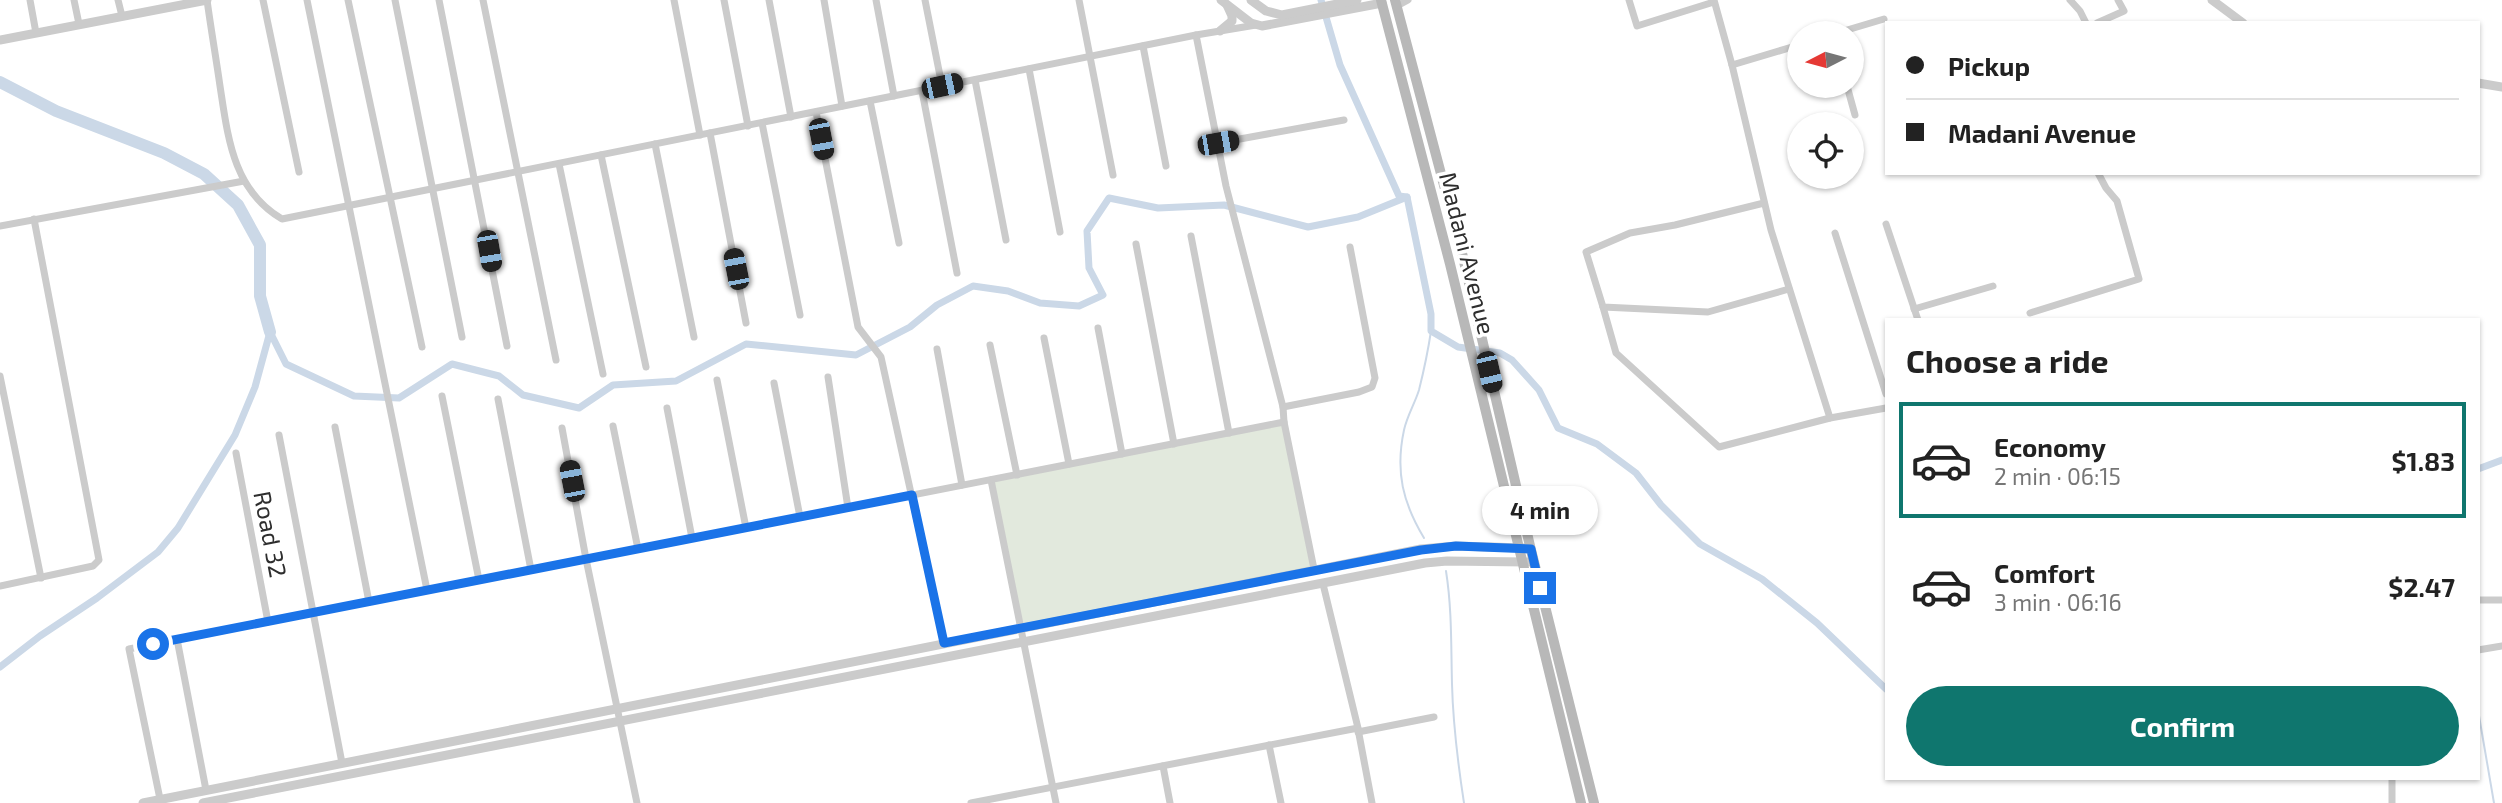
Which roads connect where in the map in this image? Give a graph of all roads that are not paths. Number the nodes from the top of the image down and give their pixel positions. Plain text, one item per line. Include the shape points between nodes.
1 (30, 0) edge
2 (74, 0) edge
3 (118, 0) edge
4 (207, 0) edge
5 (263, 0) edge
6 (307, 0) edge
7 (348, 0) edge
8 (395, 0) edge
9 (439, 0) edge
10 (483, 0) edge
11 (674, 0) edge
12 (724, 0) edge
13 (769, 0) edge
14 (824, 0) edge
15 (876, 0) edge
16 (925, 0) edge
17 (1079, 0) edge
18 (1251, 0) edge
19 (1357, 0) edge
20 (1408, 0) edge
21 (1629, 0) edge
22 (2070, 0) edge
23 (2118, 0) edge
24 (2212, 0) edge
25 (1714, 1) edge
26 (1224, 2) edge
27 (1382, 2) edge
28 (1396, 3) edge
29 (164, 4) edge
30 (1340, 8) junction
31 (122, 16) junction
32 (1291, 17) junction
33 (1884, 19) dead end
34 (2085, 21) edge
35 (2101, 21) edge
36 (2241, 21) edge
37 (79, 24) junction
38 (1256, 25) junction
39 (1864, 25) edge
40 (1220, 31) junction
41 (36, 33) junction
42 (1196, 35) junction
43 (0, 40) edge
44 (1143, 46) junction
45 (1787, 49) edge
46 (1089, 57) junction
47 (1732, 65) junction
48 (1029, 69) junction
49 (975, 80) junction
50 (2480, 83) edge
51 (942, 86) junction
52 (2502, 87) edge
53 (922, 90) junction
54 (894, 96) junction
55 (870, 101) junction
56 (842, 106) junction
57 (816, 112) junction
58 (790, 117) junction
59 (1344, 120) dead end
60 (762, 123) junction
61 (748, 126) junction
62 (710, 133) junction
63 (700, 135) junction
64 (1218, 143) junction
65 (655, 144) junction
66 (601, 155) junction
67 (559, 164) junction
68 (1166, 166) dead end
69 (517, 172) junction
70 (299, 173) dead end
71 (1113, 175) dead end
72 (2099, 175) edge
73 (244, 181) junction
74 (476, 181) junction
75 (434, 189) junction
76 (391, 198) junction
77 (1764, 204) junction
78 (348, 206) junction
79 (34, 219) junction
80 (1886, 224) dead end
81 (0, 226) edge
82 (1060, 232) dead end
83 (1835, 233) dead end
84 (1191, 236) dead end
85 (1006, 240) dead end
86 (899, 243) dead end
87 (1136, 244) dead end
88 (1350, 247) dead end
89 (957, 273) dead end
90 (1993, 286) dead end
91 (1789, 289) junction
92 (1603, 307) junction
93 (1914, 309) junction
94 (2029, 313) dead end
95 (800, 315) dead end
96 (1917, 318) edge
97 (747, 323) dead end
98 (1098, 328) dead end
99 (462, 337) dead end
100 (694, 337) dead end
101 (1044, 338) dead end
102 (990, 345) dead end
103 (507, 346) dead end
104 (422, 347) dead end
105 (1484, 347) junction
106 (937, 349) dead end
107 (1470, 351) junction
108 (556, 360) dead end
109 (646, 367) dead end
110 (603, 374) dead end
111 (0, 376) edge
112 (828, 377) dead end
113 (717, 380) dead end
114 (774, 383) dead end
115 (1885, 391) edge
116 (442, 396) dead end
117 (498, 399) dead end
118 (1283, 407) junction
119 (667, 408) dead end
120 (1885, 408) edge
121 (1830, 418) junction
122 (1284, 422) junction
123 (613, 426) dead end
124 (335, 427) dead end
125 (562, 428) dead end
126 (1229, 433) junction
127 (279, 435) dead end
128 (1174, 444) junction
129 (236, 453) dead end
130 (1122, 454) junction
131 (1069, 464) junction
132 (1017, 475) junction
133 (991, 480) junction
134 (962, 485) junction
135 (912, 495) junction
136 (848, 508) junction
137 (800, 517) junction
138 (746, 528) junction
139 (692, 538) junction
140 (1518, 547) junction
141 (638, 549) junction
142 (1531, 549) junction
143 (586, 559) junction
144 (1521, 562) junction
145 (1534, 562) junction
146 (1314, 569) junction
147 (531, 570) junction
148 (41, 578) junction
149 (478, 580) junction
150 (1323, 584) junction
151 (0, 586) edge
152 (427, 590) junction
153 (2480, 600) edge
154 (2502, 600) edge
155 (369, 602) junction
156 (312, 613) junction
157 (268, 622) junction
158 (1020, 628) junction
159 (177, 639) junction
160 (944, 643) junction
161 (1022, 643) junction
162 (2502, 646) edge
163 (2480, 650) edge
164 (618, 708) junction
165 (1434, 717) dead end
166 (621, 721) junction
167 (1358, 730) junction
168 (1578, 741) junction
169 (1567, 744) junction
170 (1269, 745) junction
171 (342, 763) junction
172 (1163, 766) junction
173 (2392, 780) edge
174 (1052, 787) junction
175 (206, 790) junction
176 (160, 799) junction
177 (1011, 799) edge
178 (142, 803) edge
179 (203, 803) edge
180 (637, 803) edge
181 (971, 803) edge
182 (1056, 803) edge
183 (1170, 803) edge
184 (1281, 803) edge
185 (1372, 803) edge
186 (1581, 803) edge
187 (1594, 803) edge
188 (2392, 803) edge

1 - 41 street
2 - 37 street
3 - 31 street
4 - 29 street
4 - 73 street via 229,145
5 - 70 street
6 - 78 street
7 - 76 street
8 - 75 street
9 - 74 street
10 - 69 street
11 - 63 street
12 - 61 street
13 - 58 street
14 - 56 street
15 - 54 street
16 - 51 street
17 - 46 street
18 - 32 street via 1271,13
19 - 30 street
20 - 28 street
21 - 25 street via 1637,26
22 - 34 street
23 - 35 street via 2124,11
24 - 36 street
25 - 47 street
26 - 38 street
26 - 40 street via 1232,21
27 - 30 street
27 - 107 main road, Madani Avenue
28 - 105 main road, Madani Avenue
29 - 31 street
30 - 32 street
31 - 37 street
32 - 38 street
33 - 39 street
37 - 41 street
38 - 40 street
40 - 42 street
41 - 43 street
42 - 44 street
42 - 64 street
44 - 46 street
44 - 68 street
45 - 47 street
46 - 48 street
46 - 71 street
47 - 77 street
48 - 49 street
48 - 82 street
49 - 51 street
49 - 85 street
50 - 52 street
51 - 53 street
53 - 54 street
53 - 89 street
54 - 55 street
55 - 56 street
55 - 86 street
56 - 57 street
57 - 58 street
57 - 135 street via 858,327 881,358
58 - 60 street
59 - 64 street
60 - 61 street
60 - 95 street
61 - 62 street
62 - 63 street
62 - 97 street
63 - 65 street
64 - 118 street
65 - 66 street
65 - 100 street
66 - 67 street
66 - 109 street
67 - 69 street
67 - 110 street
69 - 74 street
69 - 108 street
72 - 94 street via 2117,201 2139,279
73 - 78 street via 267,210 282,219
73 - 79 street
74 - 75 street
74 - 103 street
75 - 76 street
75 - 99 street
76 - 78 street
76 - 104 street
77 - 91 street
77 - 92 street via 1630,233 1586,252
78 - 152 street
79 - 81 street
79 - 148 street via 99,560 93,566
80 - 93 street
83 - 115 street
84 - 126 street
87 - 128 street
88 - 118 street via 1375,378 1372,387
90 - 93 street
91 - 92 street via 1708,312
91 - 121 street
92 - 121 street via 1616,353 1719,447
93 - 96 street
98 - 130 street
101 - 131 street
102 - 132 street
105 - 107 main road
105 - 142 main road, Madani Avenue
106 - 134 street
107 - 140 main road, Madani Avenue
111 - 148 street
112 - 136 street
113 - 138 street
114 - 137 street
116 - 149 street
117 - 147 street
118 - 122 street
119 - 139 street
120 - 121 street
122 - 126 street
122 - 146 street
123 - 141 street
124 - 155 street
125 - 143 street
126 - 128 street
127 - 156 street
128 - 130 street
129 - 157 street, Road 32
130 - 131 street
131 - 132 street
132 - 133 street
133 - 134 street
133 - 158 street
134 - 135 street
135 - 136 street
135 - 160 street
136 - 137 street
137 - 138 street
138 - 139 street
139 - 141 street
140 - 142 street
140 - 144 main road, Madani Avenue
140 - 146 street via 1439,547
141 - 143 street
142 - 145 main road
143 - 147 street
143 - 164 street
144 - 145 street
144 - 150 street via 1436,562
144 - 169 main road, Madani Avenue
145 - 168 main road
146 - 150 street
146 - 158 street
147 - 149 street
148 - 151 street
149 - 152 street
150 - 161 street
150 - 167 street
152 - 155 street
153 - 154 street
155 - 156 street
156 - 157 street
156 - 171 street
157 - 159 street
158 - 160 street
158 - 161 street
159 - 175 street
159 - 176 street via 129,649
160 - 164 street
161 - 166 street
161 - 174 street
162 - 163 street
164 - 166 street
164 - 171 street
165 - 167 street
166 - 179 street
166 - 180 street
167 - 170 street
167 - 185 street
168 - 169 main road
168 - 187 main road
169 - 186 main road, Madani Avenue
170 - 172 street
170 - 184 street
171 - 175 street
172 - 174 street
172 - 183 street
173 - 188 street
174 - 177 street
174 - 182 street
175 - 176 street
176 - 178 street
177 - 181 street

